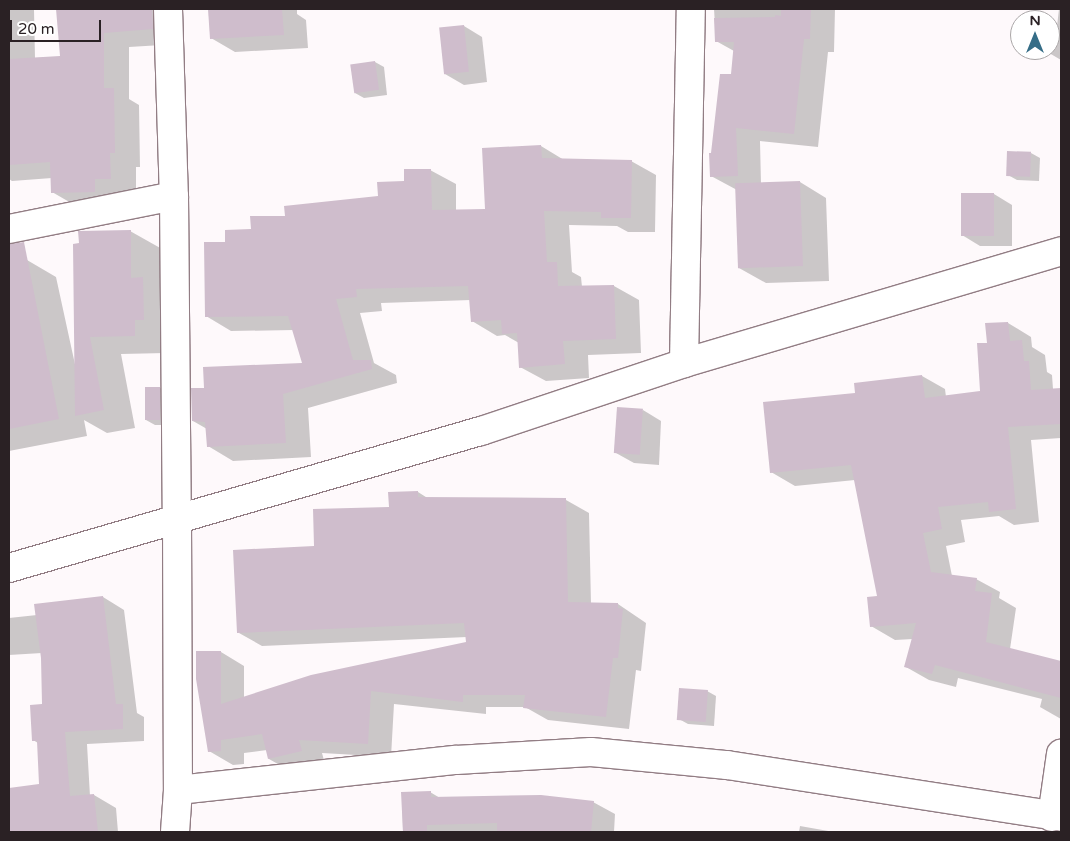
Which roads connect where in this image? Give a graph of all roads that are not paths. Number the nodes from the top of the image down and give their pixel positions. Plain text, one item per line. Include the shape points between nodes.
1 (168, 9) edge
2 (691, 9) edge
3 (174, 196) junction
4 (9, 229) edge
5 (1061, 251) edge
6 (684, 363) junction
7 (177, 518) junction
8 (9, 568) edge
9 (1061, 754) edge
10 (178, 790) junction
11 (1056, 817) edge
12 (175, 832) edge

1 - 3 street
2 - 6 street
3 - 4 street
3 - 7 street
5 - 6 street
6 - 7 street via 481,431
7 - 8 street
7 - 10 street
9 - 11 street
10 - 11 street via 456,760 591,752 727,765
10 - 12 street

